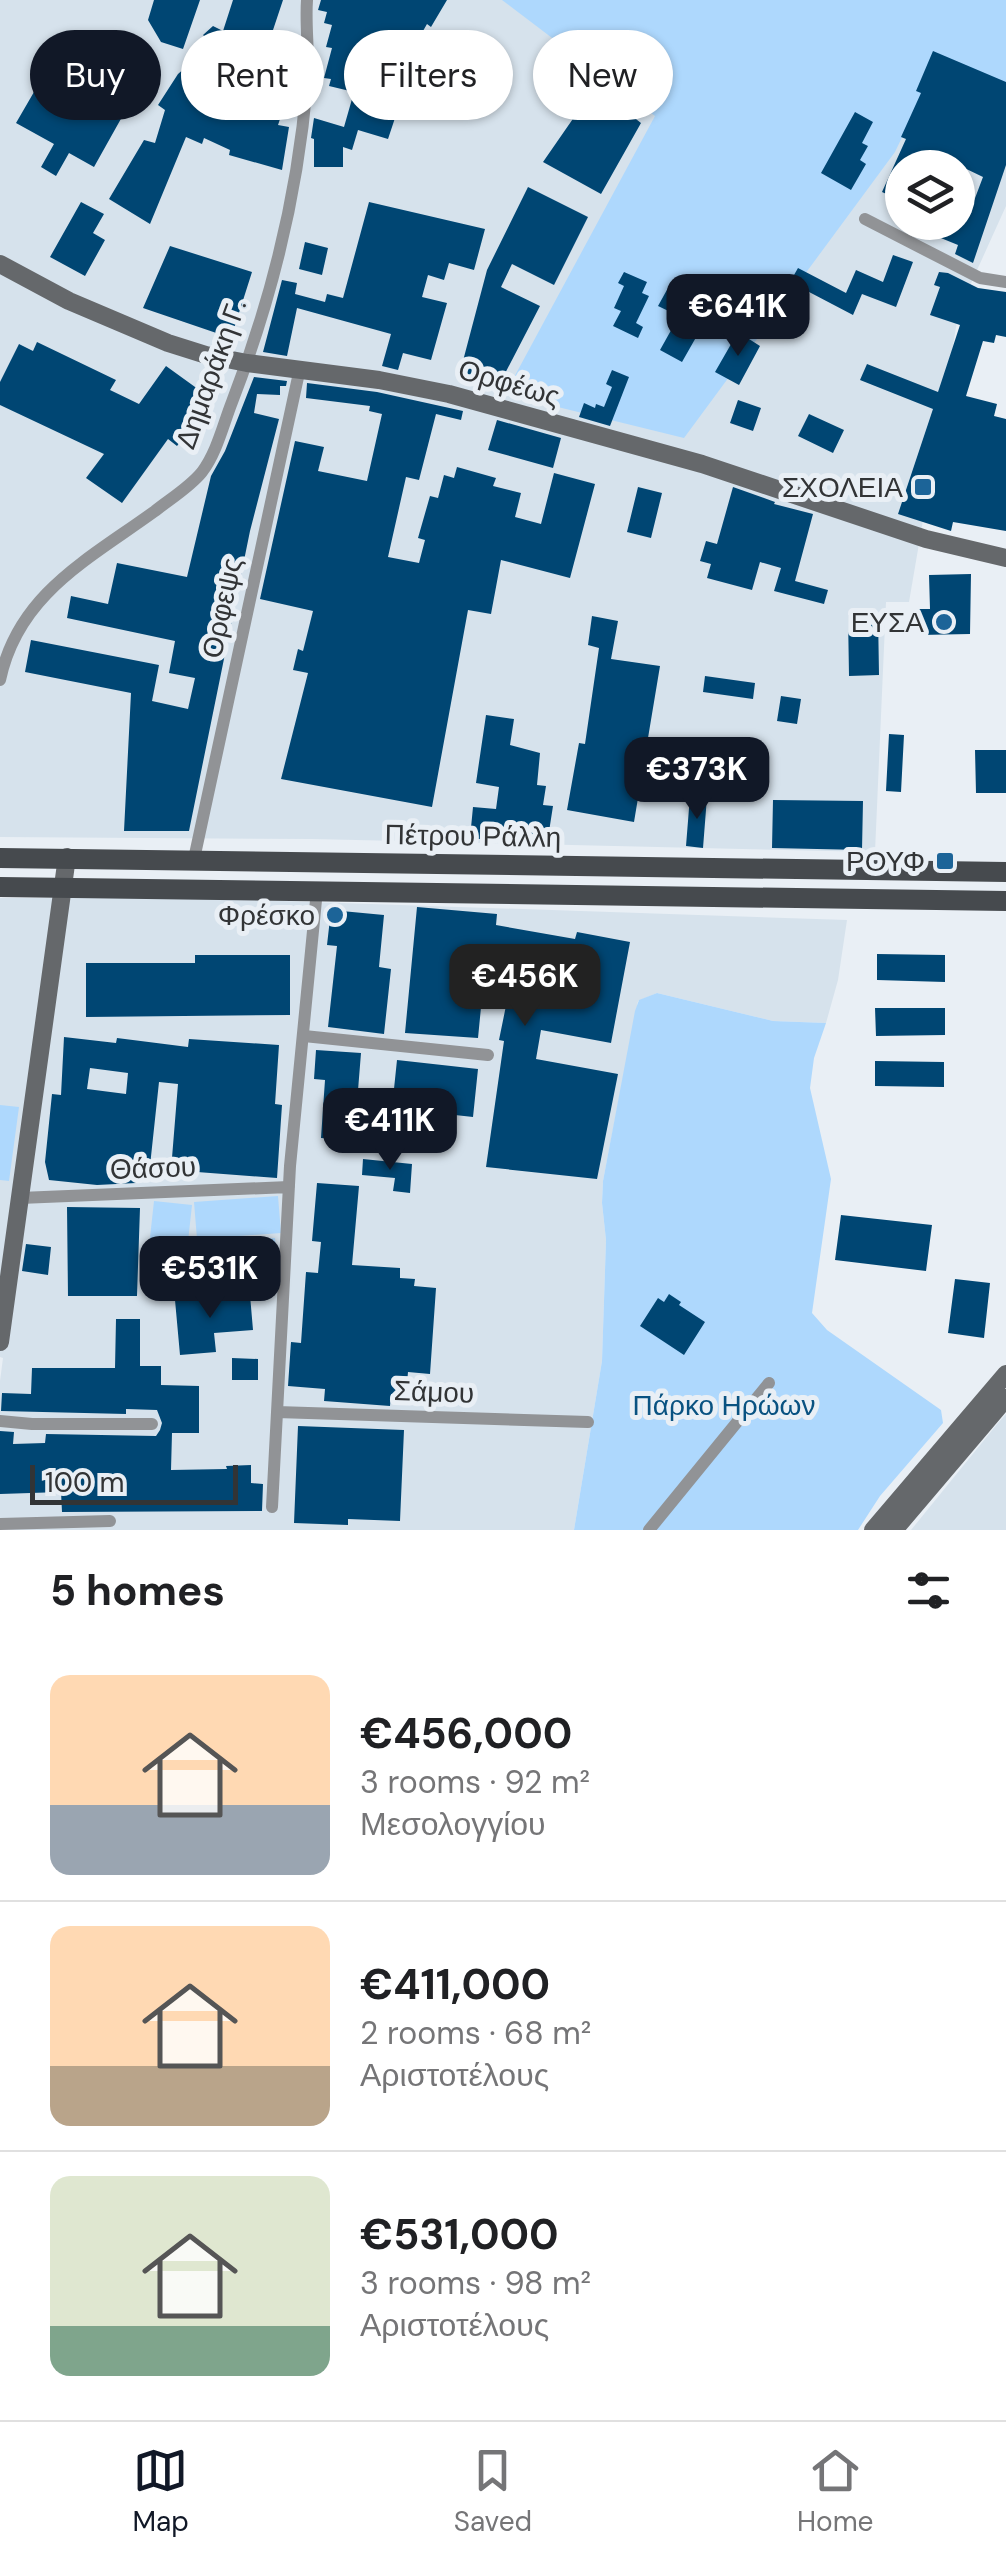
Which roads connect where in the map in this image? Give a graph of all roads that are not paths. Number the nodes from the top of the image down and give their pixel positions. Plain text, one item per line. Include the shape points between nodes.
1 (307, 0) edge
2 (865, 218) dead end
3 (0, 264) edge
4 (1006, 282) edge
5 (248, 364) junction
6 (300, 368) junction
7 (1006, 558) edge
8 (0, 680) edge
9 (67, 857) junction
10 (0, 858) edge
11 (194, 859) junction
12 (1006, 872) edge
13 (62, 886) junction
14 (0, 887) edge
15 (317, 890) junction
16 (1006, 901) edge
17 (304, 1036) junction
18 (488, 1056) dead end
19 (289, 1187) junction
20 (20, 1198) junction
21 (0, 1342) edge
22 (1006, 1374) edge
23 (769, 1383) dead end
24 (1006, 1398) edge
25 (277, 1412) junction
26 (0, 1421) edge
27 (588, 1422) dead end
28 (152, 1424) dead end
29 (272, 1507) dead end
30 (110, 1521) dead end
31 (0, 1524) edge
32 (649, 1530) edge
33 (873, 1530) edge
34 (894, 1530) edge

1 - 5 street, Δημαράκη Γ. via 308,82 298,170
2 - 4 street via 980,278
3 - 5 street, Ορφέως via 168,343
5 - 6 street, Ορφέως
5 - 8 street, Δημαράκη Γ. via 200,474 31,608
6 - 7 street, Ορφέως via 449,394 702,464 926,540
6 - 11 street, Ορφεψς
9 - 10 main road, Πέτρου Ράλλη
9 - 11 main road, Πέτρου Ράλλη
9 - 13 street
11 - 12 main road, Πέτρου Ράλλη
13 - 14 main road, Πέτρου Ράλλη
13 - 15 main road, Πέτρου Ράλλη
13 - 20 street
15 - 16 main road, Πέτρου Ράλλη
15 - 17 street
17 - 18 street
17 - 19 street
19 - 20 street, Θάσου
19 - 25 street
20 - 21 street
22 - 33 street
23 - 32 street
24 - 34 street
25 - 27 street, Σάμου
25 - 29 street
26 - 28 street
30 - 31 street

